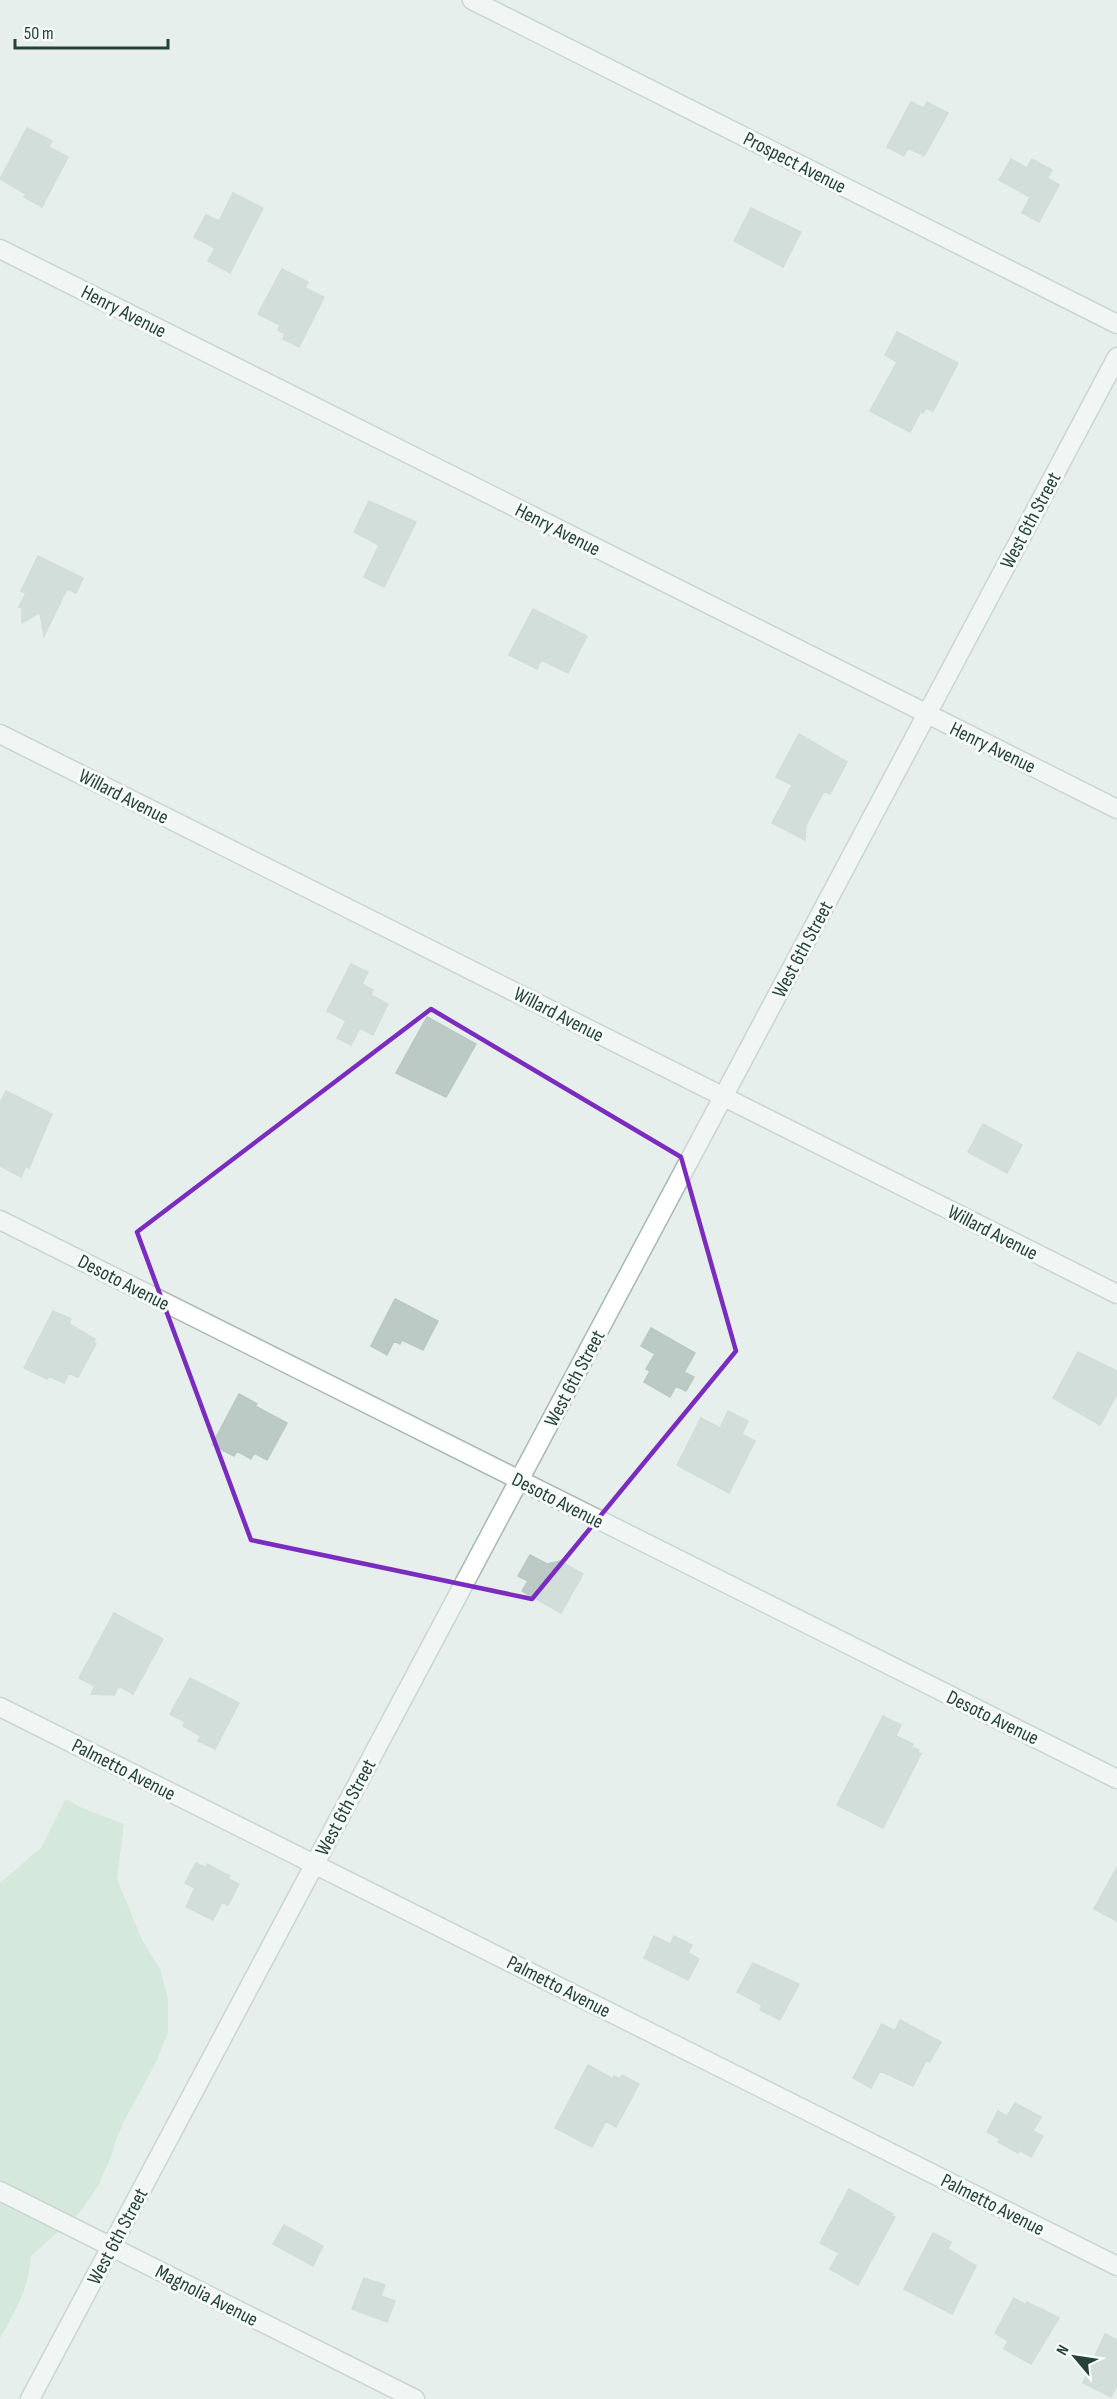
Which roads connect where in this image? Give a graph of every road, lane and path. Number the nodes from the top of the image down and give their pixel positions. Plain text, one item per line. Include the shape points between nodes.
1 (472, 0) edge
2 (0, 249) edge
3 (1117, 324) edge
4 (1117, 357) edge
5 (927, 714) junction
6 (0, 734) edge
7 (1117, 808) edge
8 (724, 1096) junction
9 (0, 1220) edge
10 (1117, 1294) edge
11 (519, 1480) junction
12 (0, 1707) edge
13 (1117, 1779) edge
14 (315, 1864) junction
15 (0, 2191) edge
16 (111, 2247) junction
17 (1117, 2266) edge
18 (30, 2399) edge
19 (414, 2399) edge

1 - 3 street, Prospect Avenue
2 - 5 street, Henry Avenue
4 - 5 street, West 6th Street
5 - 7 street, Henry Avenue
5 - 8 street, West 6th Street
6 - 8 street, Willard Avenue
8 - 10 street, Willard Avenue
8 - 11 street, West 6th Street
9 - 11 street, Desoto Avenue
11 - 13 street, Desoto Avenue
11 - 14 street, West 6th Street
12 - 14 street, Palmetto Avenue
14 - 16 street, West 6th Street
14 - 17 street, Palmetto Avenue
15 - 16 street, Magnolia Avenue
16 - 18 street, West 6th Street
16 - 19 street, Magnolia Avenue

